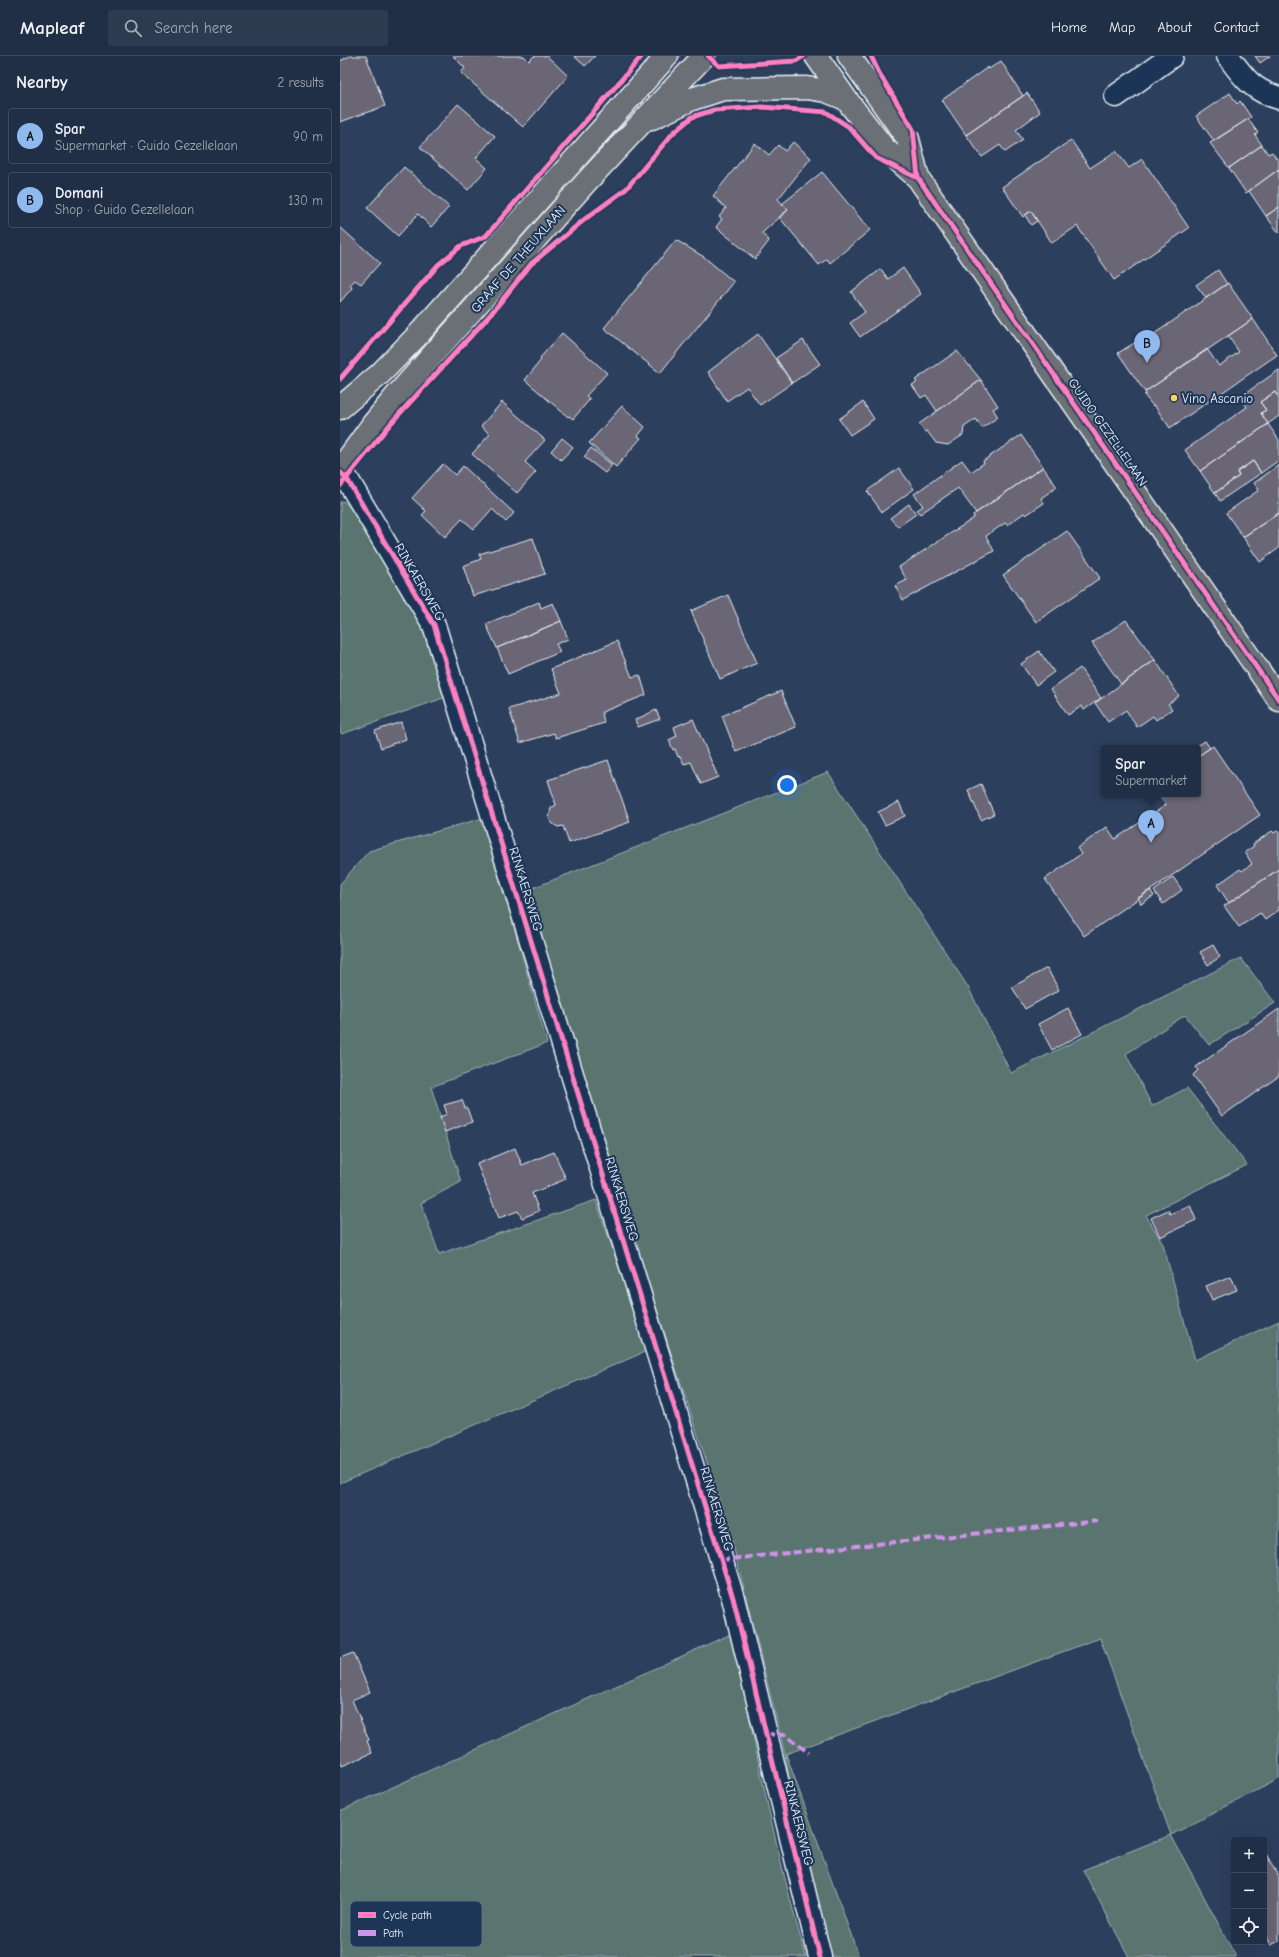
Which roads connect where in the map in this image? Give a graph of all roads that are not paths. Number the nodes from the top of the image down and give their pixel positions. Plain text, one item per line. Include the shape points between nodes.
1 (667, 56) edge
2 (704, 56) edge
3 (816, 56) edge
4 (849, 56) edge
5 (1172, 56) edge
6 (1228, 56) edge
7 (1116, 96) dead end
8 (1279, 98) edge
9 (846, 99) junction
10 (645, 121) junction
11 (918, 178) junction
12 (340, 408) edge
13 (340, 471) edge
14 (1279, 700) edge
15 (820, 1957) edge

1 - 12 main road, GRAAF DE THEUXLAAN via 417,336 380,374
2 - 10 main road, GRAAF DE THEUXLAAN
3 - 9 main road, GUIDO GEZELLELAAN
4 - 11 main road, GUIDO GEZELLELAAN via 908,139
5 - 7 street
6 - 8 street via 1244,78 1264,94
9 - 10 main road via 826,91 806,88 723,89 692,99
9 - 11 main road, GUIDO GEZELLELAAN via 884,148
10 - 13 main road, GRAAF DE THEUXLAAN via 587,181 396,396
11 - 14 main road, GUIDO GEZELLELAAN
13 - 15 street, RINKAERSWEG via 434,625 733,1598

